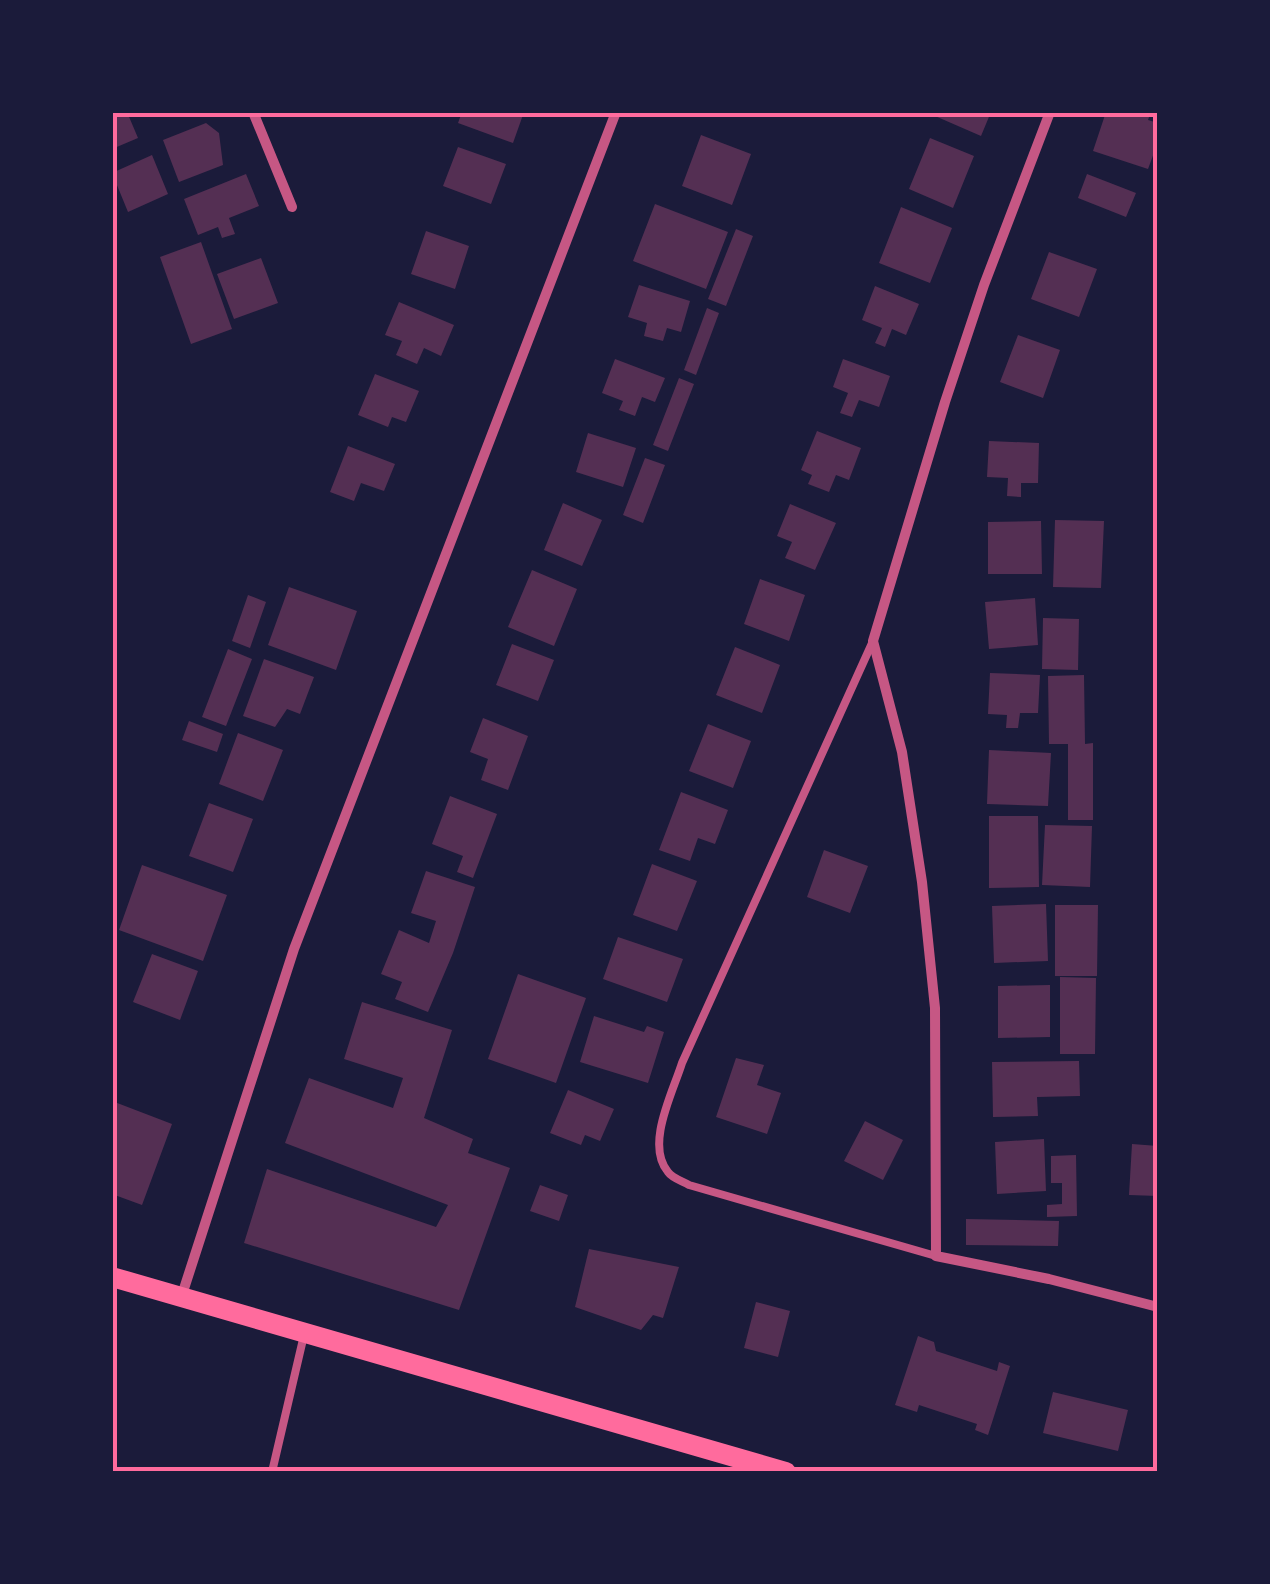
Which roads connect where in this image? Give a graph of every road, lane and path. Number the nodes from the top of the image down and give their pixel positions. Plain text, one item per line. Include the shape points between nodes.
1 (252, 112) edge
2 (616, 112) edge
3 (1050, 112) edge
4 (292, 207) dead end
5 (874, 641) junction
6 (936, 1256) junction
7 (112, 1277) edge
8 (180, 1298) junction
9 (1158, 1306) edge
10 (305, 1332) junction
11 (272, 1472) edge
12 (786, 1472) edge

1 - 4 street
2 - 8 street via 294,949
3 - 5 street via 950,385
5 - 6 street via 902,752 935,1008
5 - 6 lane via 682,1063 658,1154 669,1174 688,1185
6 - 9 street
7 - 8 main road
8 - 10 main road
10 - 11 lane
10 - 12 main road

